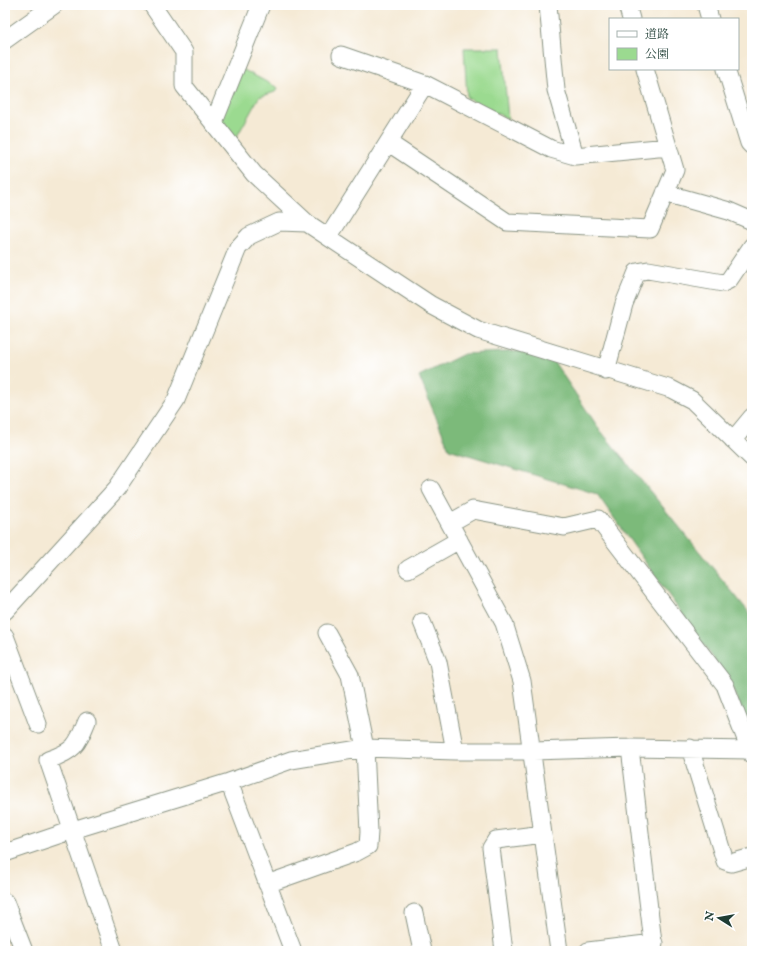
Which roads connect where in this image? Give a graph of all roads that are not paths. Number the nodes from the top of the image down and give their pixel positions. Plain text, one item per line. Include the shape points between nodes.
1 (54, 5) edge
2 (152, 5) edge
3 (261, 5) edge
4 (548, 5) edge
5 (627, 5) edge
6 (706, 5) edge
7 (631, 18) edge
8 (710, 18) edge
9 (5, 40) edge
10 (341, 55) dead end
11 (645, 70) edge
12 (726, 70) edge
13 (425, 84) junction
14 (214, 122) junction
15 (389, 143) junction
16 (752, 146) edge
17 (668, 147) junction
18 (575, 156) junction
19 (665, 193) junction
20 (752, 221) edge
21 (307, 223) junction
22 (329, 236) junction
23 (752, 246) edge
24 (606, 371) junction
25 (752, 417) edge
26 (733, 440) junction
27 (752, 458) edge
28 (431, 489) dead end
29 (450, 523) junction
30 (459, 540) junction
31 (408, 569) dead end
32 (5, 611) edge
33 (422, 622) dead end
34 (327, 633) dead end
35 (5, 636) edge
36 (87, 721) dead end
37 (38, 724) dead end
38 (365, 748) junction
39 (630, 748) junction
40 (690, 748) junction
41 (455, 751) junction
42 (533, 751) junction
43 (751, 753) edge
44 (229, 782) junction
45 (73, 830) junction
46 (544, 834) junction
47 (5, 853) edge
48 (752, 857) edge
49 (267, 884) junction
50 (5, 902) edge
51 (414, 913) dead end
52 (654, 947) edge
53 (24, 951) edge
54 (114, 951) edge
55 (293, 951) edge
56 (422, 951) edge
57 (504, 951) edge
58 (558, 951) edge
59 (588, 951) edge

1 - 9 street
2 - 14 street via 184,52 184,86
3 - 14 street
4 - 18 street via 556,90
5 - 7 street
6 - 8 street
10 - 13 street
11 - 17 street
12 - 16 street
13 - 15 street
13 - 18 street via 551,149
14 - 21 street via 254,174
15 - 19 street via 507,222 650,229
15 - 22 street
17 - 18 street
17 - 19 street via 675,170
19 - 20 street via 728,211
21 - 22 street
21 - 32 street via 279,222 249,236 238,248 176,400 117,488
22 - 24 street via 431,305 478,330
23 - 24 street via 729,280 723,283 648,270 637,272 624,304
24 - 26 street via 671,389 692,400
25 - 26 street
26 - 27 street
28 - 29 street
29 - 30 street
29 - 43 street via 473,510 564,527 598,519 725,685
30 - 31 street
30 - 42 street via 504,624 522,681
33 - 41 street via 438,662
34 - 38 street via 350,675
35 - 37 street
36 - 45 street via 80,739 69,753 48,760
38 - 41 street
38 - 44 street via 291,760
38 - 49 street via 368,846
39 - 40 street
39 - 42 street
39 - 52 street
40 - 43 street
40 - 48 street via 725,862 732,863
41 - 42 street
42 - 46 street
44 - 45 street
44 - 49 street
45 - 47 street
45 - 54 street
46 - 57 street via 496,840 492,844
46 - 58 street
49 - 55 street
50 - 53 street
51 - 56 street
52 - 59 street

